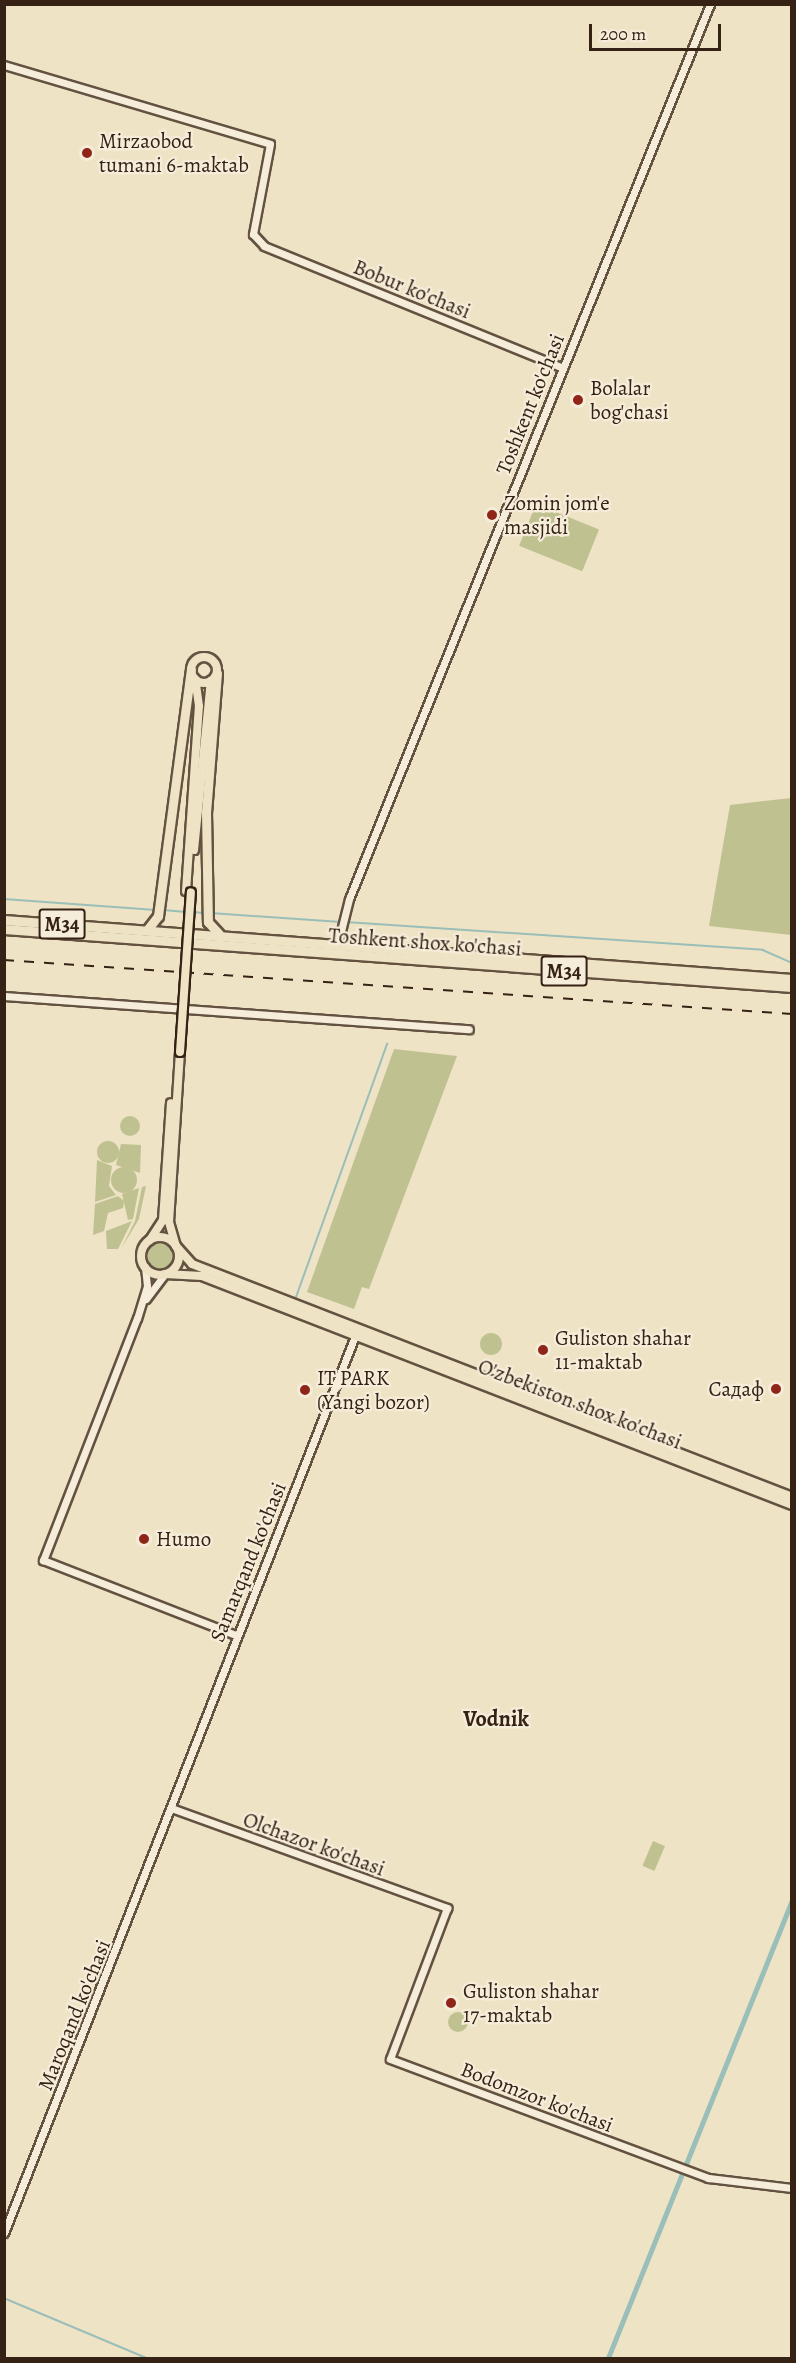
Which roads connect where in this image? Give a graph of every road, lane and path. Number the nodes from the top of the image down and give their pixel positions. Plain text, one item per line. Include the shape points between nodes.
1 (710, 4) edge
2 (4, 65) edge
3 (562, 368) junction
4 (193, 674) junction
5 (214, 677) junction
6 (188, 892) junction
7 (4, 920) edge
8 (4, 929) edge
9 (147, 930) junction
10 (124, 933) junction
11 (222, 935) junction
12 (337, 948) junction
13 (792, 979) edge
14 (792, 987) edge
15 (4, 996) edge
16 (469, 1029) dead end
17 (177, 1052) junction
18 (150, 1240) junction
19 (176, 1246) junction
20 (145, 1267) junction
21 (165, 1274) junction
22 (282, 1305) junction
23 (137, 1318) junction
24 (357, 1332) junction
25 (792, 1497) edge
26 (792, 1505) edge
27 (235, 1635) junction
28 (171, 1808) junction
29 (390, 2059) joint
30 (792, 2188) edge
31 (4, 2233) edge

1 - 3 street, Toshkent ko'chasi
2 - 3 street, Bobur ko'chasi via 270,144 253,234 264,246
3 - 12 street, Toshkent ko'chasi via 342,919
4 - 5 main road
4 - 5 main road via 206,657 216,664
4 - 6 main road via 199,706
4 - 9 highway via 158,916
5 - 6 main road
5 - 11 highway via 206,812 208,919
6 - 17 main road
7 - 10 highway, M34
8 - 10 highway, M34
9 - 10 highway, Toshkent shox ko'chasi / M34
9 - 11 highway, Toshkent shox ko'chasi / M34
10 - 12 highway, Toshkent shox ko'chasi / M34
11 - 12 highway, Toshkent shox ko'chasi / M34
12 - 13 highway, M34
12 - 14 highway, Toshkent shox ko'chasi / M34
15 - 16 street
17 - 18 main road via 163,1220
17 - 19 main road via 169,1214
18 - 19 main road via 164,1238
18 - 20 main road via 142,1251
19 - 21 main road via 177,1262
19 - 22 main road via 202,1270
20 - 21 main road
20 - 23 street via 147,1286
21 - 22 main road via 195,1274
21 - 23 street
22 - 24 main road
23 - 27 street via 43,1560
24 - 25 main road, O'zbekiston shox ko'chasi
24 - 26 main road, O'zbekiston shox ko'chasi
24 - 27 street, Samarqand ko'chasi
27 - 28 street, Samarqand ko'chasi
28 - 29 street, Olchazor ko'chasi via 447,1908
28 - 31 street, Maroqand ko'chasi
29 - 30 street, Bodomzor ko'chasi via 690,2172

